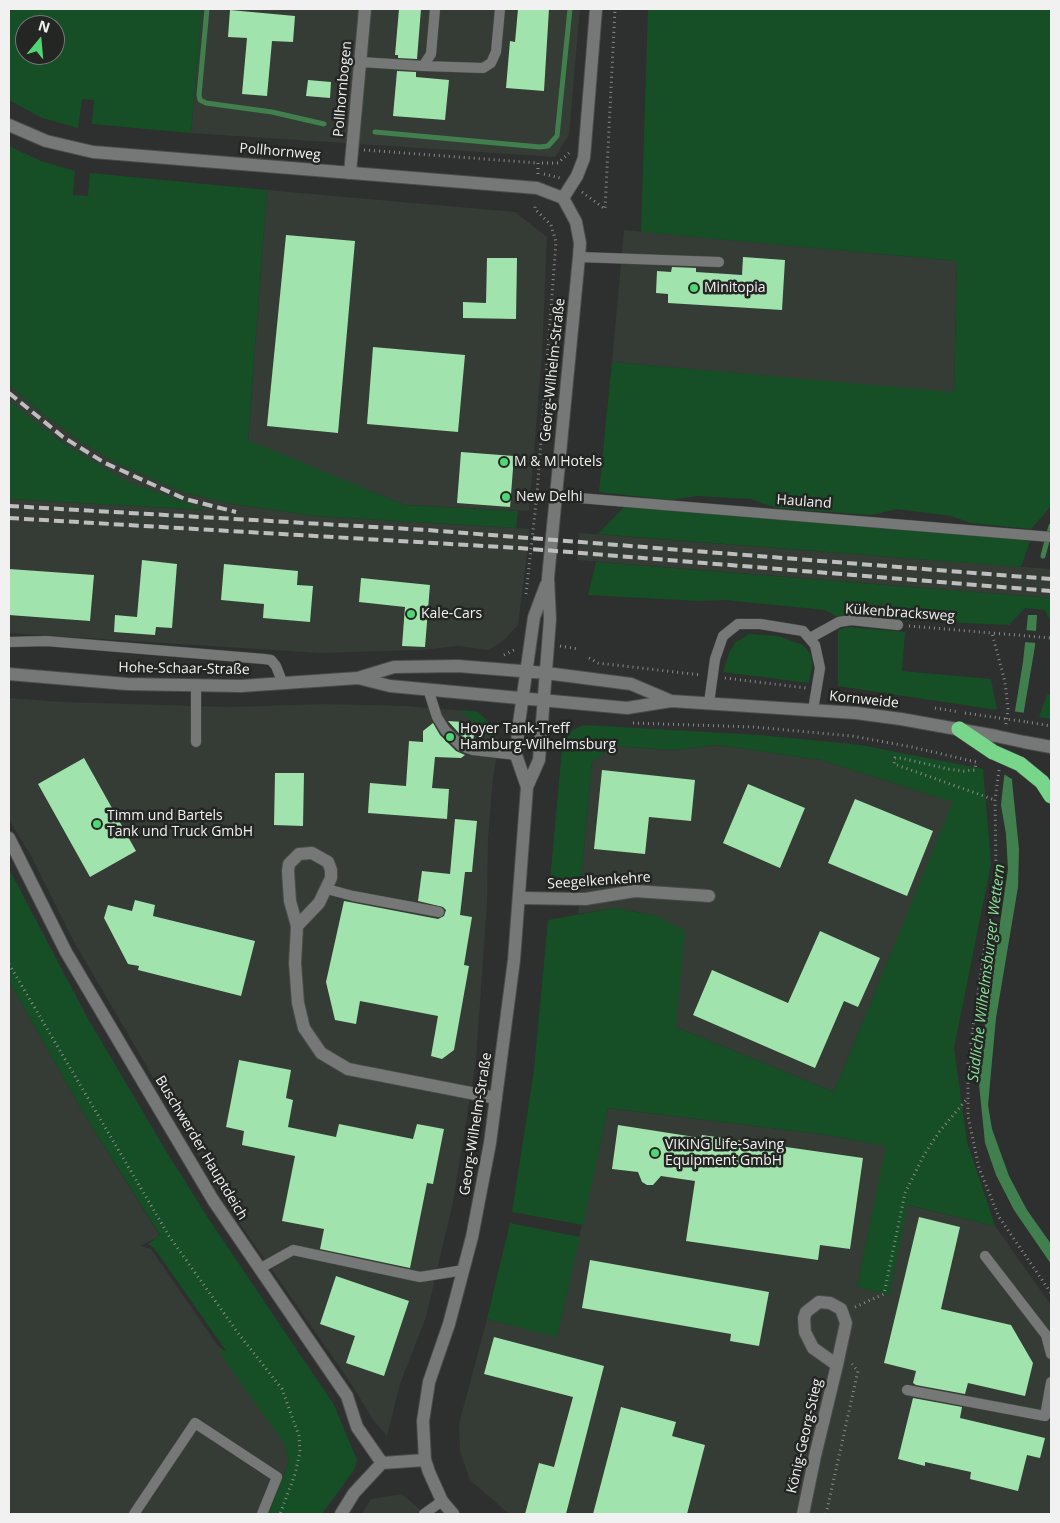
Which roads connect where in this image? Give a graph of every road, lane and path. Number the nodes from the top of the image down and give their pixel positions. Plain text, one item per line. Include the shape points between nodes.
1 (365, 9) edge
2 (435, 9) edge
3 (500, 9) edge
4 (596, 9) edge
5 (615, 9) edge
6 (361, 62) junction
7 (423, 66) junction
8 (9, 125) edge
9 (572, 145) dead end
10 (353, 149) junction
11 (538, 163) junction
12 (350, 173) junction
13 (537, 188) junction
14 (557, 195) junction
15 (605, 209) dead end
16 (579, 257) junction
17 (719, 262) dead end
18 (555, 496) junction
19 (1051, 537) edge
20 (548, 578) junction
21 (525, 597) dead end
22 (898, 625) joint
23 (992, 633) junction
24 (810, 638) junction
25 (1051, 638) edge
26 (9, 642) edge
27 (525, 671) junction
28 (546, 673) junction
29 (9, 674) edge
30 (358, 678) junction
31 (283, 684) junction
32 (196, 686) junction
33 (428, 689) junction
34 (521, 697) junction
35 (544, 700) junction
36 (671, 701) junction
37 (709, 703) junction
38 (1008, 709) dead end
39 (813, 710) junction
40 (999, 718) dead end
41 (628, 722) dead end
42 (1051, 726) edge
43 (959, 728) junction
44 (196, 742) dead end
45 (1051, 747) edge
46 (516, 755) junction
47 (998, 776) dead end
48 (527, 787) junction
49 (1051, 796) edge
50 (995, 800) junction
51 (9, 838) edge
52 (328, 889) junction
53 (709, 896) dead end
54 (520, 898) junction
55 (439, 912) dead end
56 (297, 926) junction
57 (9, 964) edge
58 (496, 1098) junction
59 (966, 1100) junction
60 (985, 1256) dead end
61 (259, 1269) junction
62 (464, 1270) junction
63 (1051, 1293) edge
64 (844, 1313) junction
65 (840, 1350) junction
66 (1051, 1354) edge
67 (836, 1365) junction
68 (1051, 1382) edge
69 (907, 1390) dead end
70 (425, 1460) junction
71 (382, 1463) junction
72 (442, 1500) junction
73 (134, 1514) edge
74 (262, 1514) edge
75 (280, 1514) edge
76 (341, 1514) edge
77 (424, 1514) edge
78 (453, 1514) edge
79 (802, 1514) edge
80 (826, 1514) edge

1 - 6 main road, Pollhornbogen
2 - 7 lane via 431,54
3 - 7 lane via 496,52 491,63 483,68
4 - 14 main road via 584,158 577,176
5 - 15 path
6 - 7 lane
6 - 10 main road, Pollhornbogen
8 - 12 main road, Pollhornweg via 46,141 93,152
9 - 11 path via 569,153 558,163
10 - 11 path
10 - 12 main road, Pollhornbogen
11 - 13 path
12 - 13 main road, Pollhornweg
13 - 14 main road, Pollhornweg
13 - 21 path via 534,209 552,225 556,242 537,494
14 - 16 main road, Georg-Wilhelm-Straße via 572,213 579,231
16 - 17 lane
16 - 18 main road, Georg-Wilhelm-Straße
18 - 19 lane, Hauland
18 - 20 main road, Georg-Wilhelm-Straße
20 - 27 main road, Georg-Wilhelm-Straße via 534,617
20 - 28 main road, Georg-Wilhelm-Straße via 550,619
22 - 23 path, Kükenbracksweg
22 - 24 lane, Kükenbracksweg via 851,620 839,622
23 - 25 path, Kükenbracksweg
23 - 38 path via 1005,682
24 - 37 lane via 796,628 744,623 732,627 720,644
24 - 39 lane via 815,645 820,668
26 - 31 lane via 46,641 271,660
27 - 28 main road, Kornweide
27 - 30 main road, Hohe-Schaar-Straße via 458,666 394,667
27 - 34 main road, Georg-Wilhelm-Straße
28 - 35 main road, Georg-Wilhelm-Straße
28 - 36 main road, Kornweide via 631,684
29 - 32 main road, Hohe-Schaar-Straße
30 - 31 main road, Hohe-Schaar-Straße
30 - 33 main road, Hohe-Schaar-Straße via 390,686
31 - 32 main road, Hohe-Schaar-Straße
32 - 44 lane
33 - 34 main road, Hohe-Schaar-Straße
33 - 46 lane via 437,717 462,746
34 - 35 main road, Kornweide
34 - 46 main road, Georg-Wilhelm-Straße
35 - 36 main road, Kornweide via 627,708
35 - 48 main road, Georg-Wilhelm-Straße via 539,760
36 - 37 main road, Kornweide
37 - 39 main road, Kornweide
39 - 43 main road, Kornweide
40 - 42 path, bridge
41 - 50 path via 754,727 852,736 912,747 976,762 975,770 948,769 901,758 896,758 894,764
43 - 45 main road, Kornweide, bridge
43 - 49 highway, bridge via 994,752 1020,764 1042,782
46 - 48 main road, Georg-Wilhelm-Straße
47 - 50 path
48 - 54 main road, Georg-Wilhelm-Straße
50 - 59 path via 996,869 970,1045
51 - 61 main road, Buschwerder Hauptdeich via 72,961 213,1200
52 - 55 lane
52 - 56 main road
52 - 56 main road via 331,870 324,858 305,853 292,859 288,885
53 - 54 main road, Seegelkenkehre via 635,891 570,900
54 - 58 main road, Georg-Wilhelm-Straße
56 - 58 main road via 298,1003 304,1028 321,1053 348,1069
57 - 75 path via 169,1236 282,1389 299,1436 300,1452
58 - 62 main road, Georg-Wilhelm-Straße
59 - 63 path via 974,1149 999,1217
59 - 64 path via 939,1132 905,1193 884,1294
60 - 66 lane via 1046,1335
61 - 62 lane via 293,1250 420,1277
61 - 71 main road, Buschwerder Hauptdeich via 347,1396 358,1426
62 - 70 main road, Georg-Wilhelm-Straße via 425,1402
64 - 65 main road, König-Georg-Stieg via 846,1323
64 - 67 main road, König-Georg-Stieg via 830,1302 819,1302 809,1308 804,1318 805,1332 813,1348
65 - 67 main road, König-Georg-Stieg
65 - 80 path via 858,1371
67 - 79 main road, König-Georg-Stieg
68 - 69 lane via 1045,1416
70 - 71 main road
70 - 72 main road, Georg-Wilhelm-Straße
71 - 76 main road via 354,1493
72 - 77 lane
72 - 78 main road, Georg-Wilhelm-Straße
73 - 74 lane via 196,1423 277,1477

